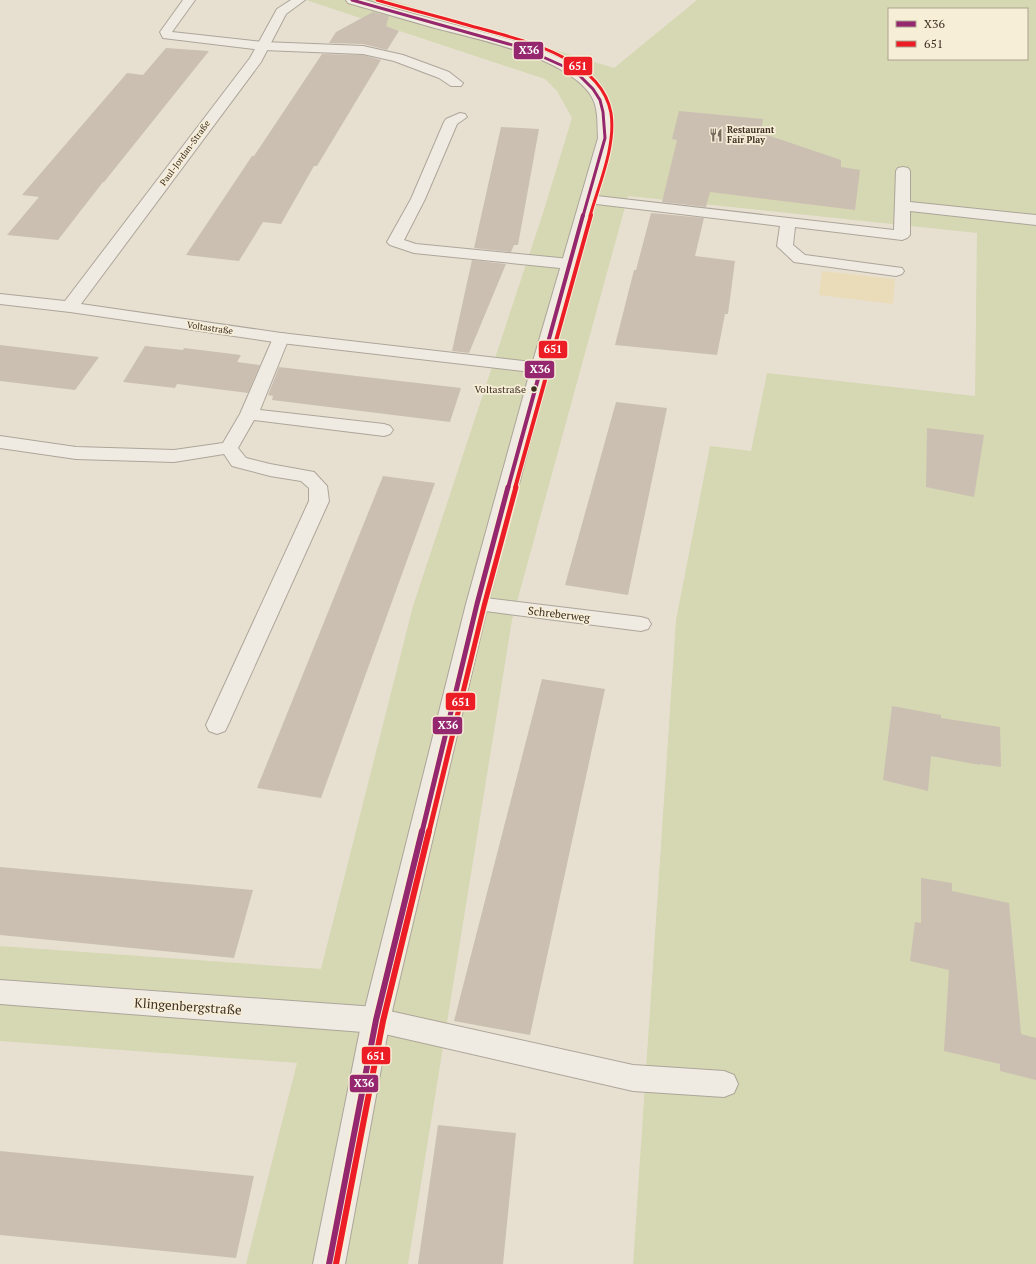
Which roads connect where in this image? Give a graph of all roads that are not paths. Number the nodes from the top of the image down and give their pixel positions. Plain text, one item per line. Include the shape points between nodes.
1 (190, 0) edge
2 (299, 0) edge
3 (352, 0) edge
4 (263, 46) junction
5 (456, 83) dead end
6 (460, 117) dead end
7 (903, 172) dead end
8 (588, 199) junction
9 (903, 206) junction
10 (1036, 220) edge
11 (788, 222) junction
12 (570, 264) junction
13 (896, 270) dead end
14 (0, 299) edge
15 (70, 308) junction
16 (282, 338) junction
17 (540, 368) junction
18 (249, 414) junction
19 (384, 430) dead end
20 (0, 442) edge
21 (229, 448) junction
22 (477, 604) junction
23 (641, 624) dead end
24 (217, 725) dead end
25 (0, 992) edge
26 (376, 1020) junction
27 (724, 1084) dead end
28 (329, 1264) edge

1 - 4 lane via 166,32 167,35
2 - 4 street, Paul-Jordan-Straße via 281,12
3 - 8 street via 532,52 558,62 592,87 604,105 605,138
4 - 5 lane via 363,50 398,58 444,75
4 - 15 street, Paul-Jordan-Straße via 256,59
6 - 12 lane via 451,122 418,199 396,242 414,248
7 - 9 lane
8 - 11 lane
8 - 12 street
9 - 10 lane
9 - 11 lane via 902,235
11 - 13 lane via 785,246 800,259
12 - 17 street
14 - 15 street, Voltastraße
15 - 16 street, Voltastraße
16 - 17 street, Voltastraße
16 - 18 lane
17 - 22 street
18 - 19 lane
18 - 21 lane
20 - 21 lane via 76,452 174,456
21 - 24 lane via 239,462 307,476 318,486 319,501
22 - 23 lane, Schreberweg
22 - 26 street
25 - 26 street, Klingenbergstraße
26 - 27 lane via 633,1078
26 - 28 street

